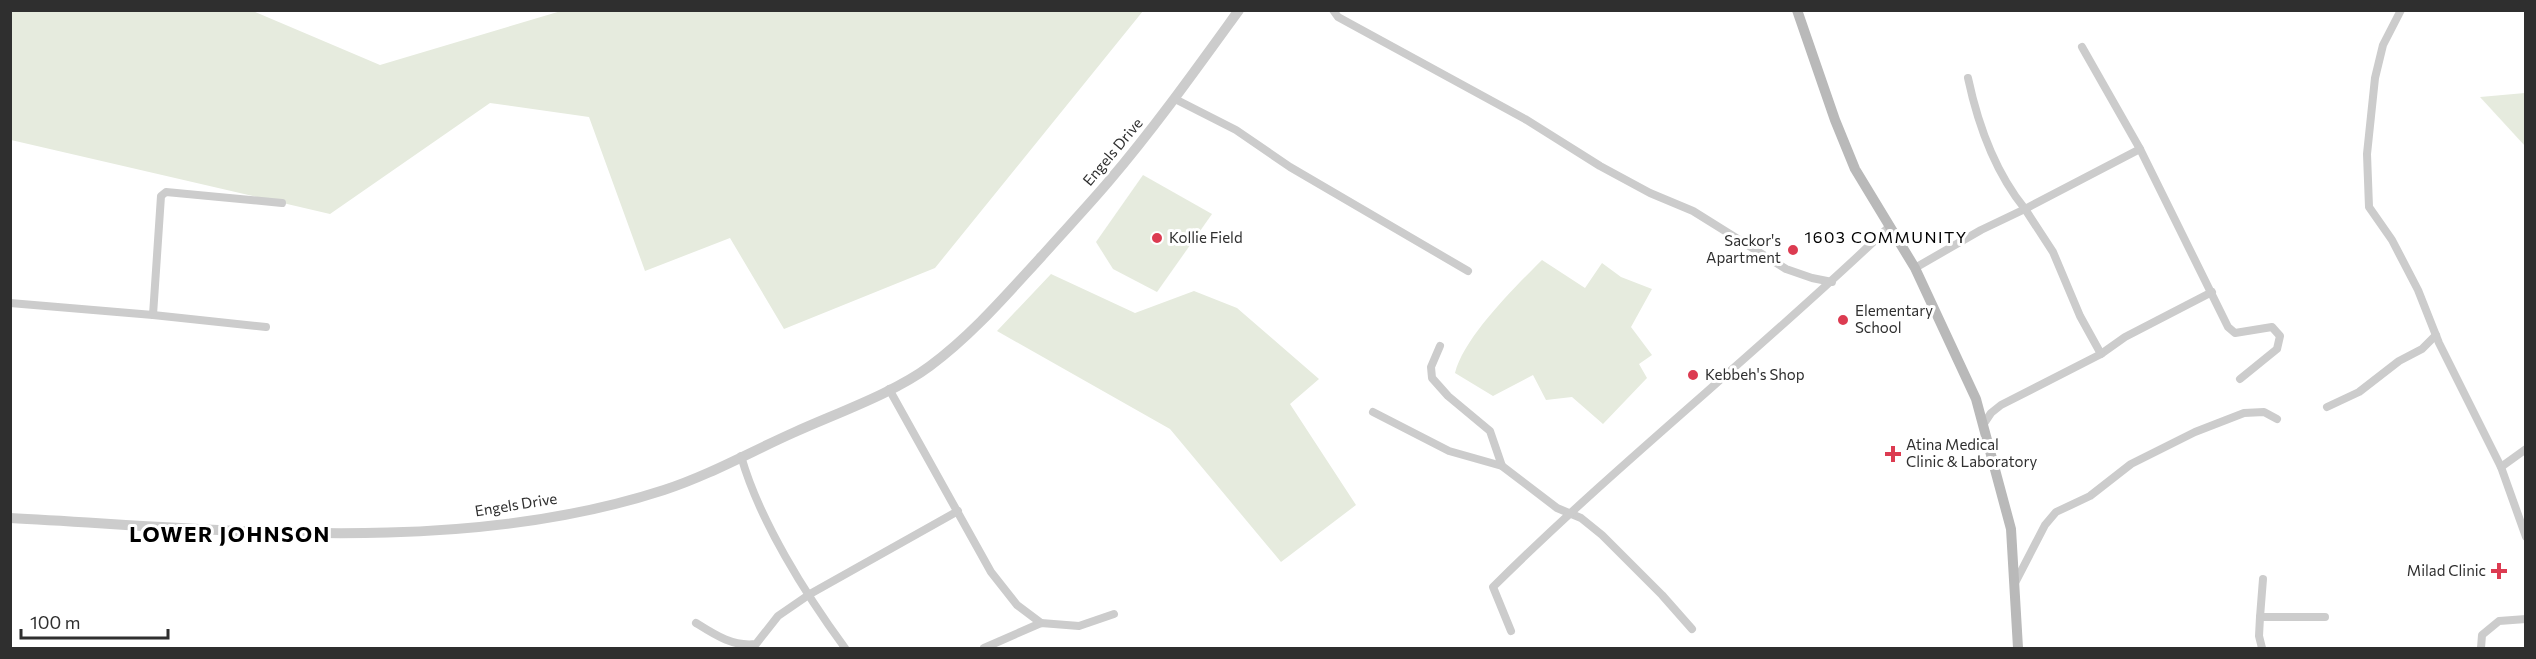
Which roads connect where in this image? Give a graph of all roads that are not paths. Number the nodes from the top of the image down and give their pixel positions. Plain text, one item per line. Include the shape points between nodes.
1 (1239, 10) edge
2 (1333, 10) edge
3 (1797, 10) edge
4 (2400, 10) edge
5 (2082, 47) dead end
6 (1968, 78) dead end
7 (1175, 99) junction
8 (2140, 149) junction
9 (282, 203) dead end
10 (2025, 209) junction
11 (1890, 226) junction
12 (1915, 268) junction
13 (1468, 272) dead end
14 (1832, 282) junction
15 (2212, 292) junction
16 (10, 303) edge
17 (153, 315) junction
18 (266, 327) dead end
19 (2436, 335) junction
20 (1440, 345) dead end
21 (2101, 354) junction
22 (2240, 379) dead end
23 (889, 389) junction
24 (2327, 407) dead end
25 (1373, 412) dead end
26 (2277, 419) dead end
27 (1983, 425) junction
28 (2526, 449) edge
29 (741, 456) junction
30 (1502, 466) junction
31 (2501, 467) junction
32 (958, 511) junction
33 (1568, 514) junction
34 (10, 518) edge
35 (2526, 537) edge
36 (2263, 579) dead end
37 (2015, 583) junction
38 (810, 594) junction
39 (1114, 614) dead end
40 (2260, 617) junction
41 (2325, 617) dead end
42 (2526, 620) edge
43 (696, 622) dead end
44 (1041, 623) junction
45 (1692, 629) dead end
46 (1511, 631) dead end
47 (845, 648) edge
48 (984, 648) edge
49 (2019, 648) edge
50 (2262, 648) edge
51 (2481, 648) edge

1 - 7 street, Engels Drive
2 - 14 street via 1338,17 1525,119 1600,166 1693,211 1786,269
3 - 11 main road via 1855,170
4 - 19 street via 2383,45 2375,78 2367,154 2369,207 2392,240
5 - 8 street
6 - 10 street via 1976,115 2001,176
7 - 13 street via 1236,130 1290,167
7 - 23 street, Engels Drive via 1109,182 999,303 928,369
8 - 10 street
8 - 15 street
9 - 17 street via 166,192 161,196
10 - 12 street
10 - 21 street via 2053,252
11 - 12 main road
11 - 14 street
12 - 27 main road via 1976,399
14 - 33 street
15 - 21 street
15 - 22 street via 2228,327 2235,333 2271,327 2280,336 2277,349
16 - 17 street
17 - 18 street
19 - 24 street via 2359,392
19 - 31 street
20 - 30 street via 1431,368 1432,378 1490,431
21 - 27 street via 2001,405
23 - 29 street, Engels Drive
23 - 32 street
25 - 30 street via 1449,451
26 - 37 street via 2264,412 2244,412 2131,464 2090,496 2056,512 2045,525
27 - 37 main road via 2011,529
28 - 31 street
29 - 34 street, Engels Drive via 664,490 600,506 506,524 438,531 329,532
29 - 38 street via 767,522
30 - 33 street
31 - 35 street
32 - 38 street
32 - 44 street via 992,572 1017,605
33 - 45 street via 1581,518 1602,535
33 - 46 street via 1493,587
36 - 40 street
37 - 49 main road
38 - 43 street via 778,616 756,644 720,639
38 - 47 street
39 - 44 street via 1079,626
40 - 41 street
40 - 50 street
42 - 51 street via 2499,621 2482,635
44 - 48 street

